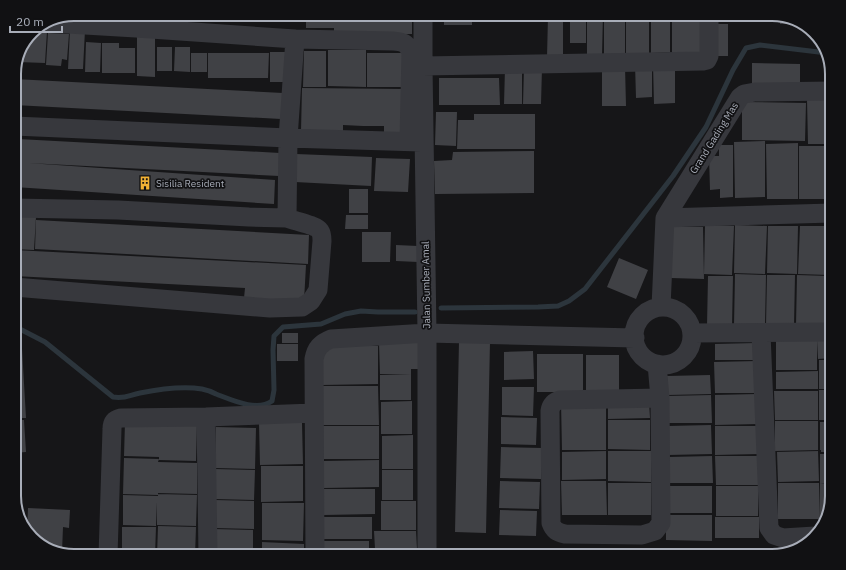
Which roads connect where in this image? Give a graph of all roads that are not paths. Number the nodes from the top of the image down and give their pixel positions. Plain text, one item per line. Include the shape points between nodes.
1 (423, 21) edge
2 (709, 21) edge
3 (59, 23) edge
4 (295, 39) junction
5 (423, 66) junction
6 (825, 91) edge
7 (21, 126) edge
8 (288, 144) junction
9 (419, 146) junction
10 (21, 208) edge
11 (825, 213) edge
12 (287, 218) junction
13 (665, 218) junction
14 (21, 287) edge
15 (661, 307) junction
16 (825, 332) edge
17 (427, 333) junction
18 (761, 333) junction
19 (692, 334) junction
20 (635, 338) junction
21 (657, 364) junction
22 (660, 398) junction
23 (313, 413) junction
24 (206, 416) junction
25 (806, 537) edge
26 (108, 549) edge
27 (208, 549) edge
28 (315, 549) edge
29 (427, 549) edge

1 - 5 street, Jalan Sumber Amal
2 - 5 street via 709,56 703,61
3 - 4 street
4 - 8 street
4 - 9 street via 393,41 408,46 411,52
5 - 9 street, Jalan Sumber Amal
6 - 13 street, Grand Gading Mas via 755,92 740,97
7 - 8 street
8 - 9 street
8 - 12 street
9 - 17 street, Jalan Sumber Amal
10 - 12 street
11 - 13 street
12 - 14 street via 314,227 322,235 318,290 311,301 302,307 270,308
13 - 15 street, Grand Gading Mas
15 - 19 street via 678,311 685,317
15 - 20 street via 644,314 635,329
16 - 18 street
17 - 20 street
17 - 23 street via 325,342 315,351
17 - 29 street, Jalan Sumber Amal
18 - 19 street
18 - 25 street via 769,528 774,535 783,538
19 - 21 street via 686,354 678,361
20 - 21 street via 642,355
21 - 22 street
22 - 22 street via 554,402 550,411 553,529 565,534 642,535 655,531 661,523
23 - 24 street
23 - 28 street
24 - 26 street via 121,418 112,424
24 - 27 street

